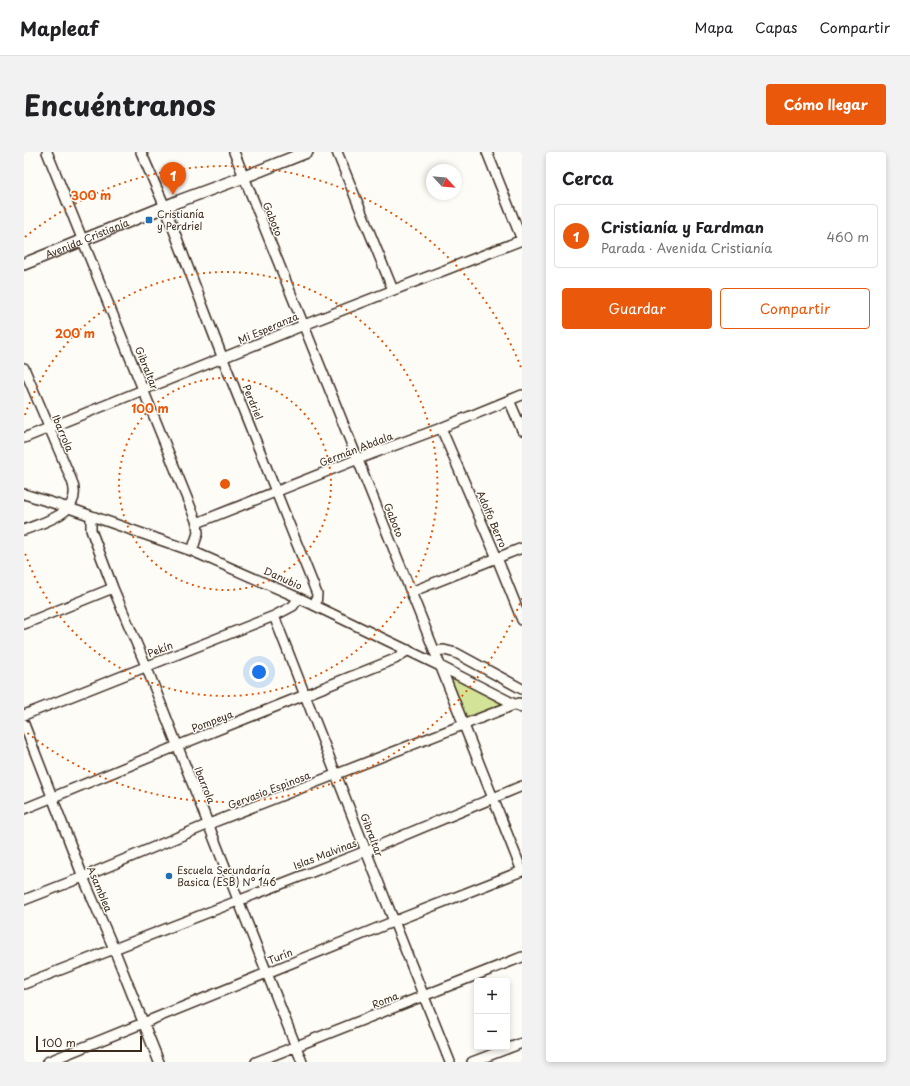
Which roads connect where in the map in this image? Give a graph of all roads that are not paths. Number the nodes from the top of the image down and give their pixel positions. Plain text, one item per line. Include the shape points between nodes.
1 (47, 152) edge
2 (141, 152) edge
3 (234, 152) edge
4 (307, 152) edge
5 (337, 152) edge
6 (487, 152) edge
7 (244, 177) junction
8 (165, 207) junction
9 (82, 240) junction
10 (522, 240) edge
11 (24, 264) edge
12 (393, 290) junction
13 (304, 325) junction
14 (223, 359) junction
15 (24, 368) edge
16 (144, 389) junction
17 (522, 395) edge
18 (509, 400) junction
19 (48, 428) junction
20 (441, 428) junction
21 (522, 430) edge
22 (24, 438) edge
23 (358, 459) junction
24 (277, 492) junction
25 (24, 494) edge
26 (69, 508) junction
27 (91, 516) junction
28 (197, 523) junction
29 (24, 530) edge
30 (522, 548) edge
31 (192, 551) junction
32 (497, 558) junction
33 (113, 588) junction
34 (412, 592) junction
35 (299, 598) junction
36 (316, 606) junction
37 (274, 616) junction
38 (522, 620) edge
39 (24, 624) edge
40 (408, 650) junction
41 (434, 651) junction
42 (146, 666) junction
43 (440, 666) junction
44 (522, 689) edge
45 (305, 696) junction
46 (520, 705) edge
47 (24, 715) edge
48 (24, 724) edge
49 (464, 724) junction
50 (177, 746) junction
51 (337, 775) junction
52 (522, 786) edge
53 (52, 798) junction
54 (493, 798) junction
55 (24, 809) edge
56 (209, 824) junction
57 (366, 851) junction
58 (522, 872) edge
59 (83, 877) junction
60 (24, 900) edge
61 (238, 900) junction
62 (395, 921) junction
63 (114, 949) junction
64 (522, 957) edge
65 (267, 973) junction
66 (24, 984) edge
67 (424, 996) junction
68 (143, 1022) junction
69 (522, 1042) edge
70 (296, 1047) junction
71 (46, 1062) edge
72 (159, 1062) edge
73 (256, 1062) edge
74 (302, 1062) edge
75 (450, 1062) edge
76 (472, 1062) edge

1 - 9 street, Gibraltar
2 - 8 street, Perdriel
3 - 7 street, Gaboto
4 - 7 main road, Avenida Cristianía
5 - 12 street
6 - 10 street
7 - 8 main road, Avenida Cristianía
7 - 13 street, Gaboto
8 - 9 main road, Avenida Cristianía
8 - 14 street, Perdriel
9 - 11 main road, Avenida Cristianía
9 - 16 street, Gibraltar
10 - 12 street, Mi Esperanza
12 - 13 street, Mi Esperanza
13 - 14 street, Mi Esperanza
13 - 23 street, Gaboto
14 - 16 street, Mi Esperanza
14 - 24 street, Perdriel
15 - 19 street, Ibarrola
16 - 19 street, Mi Esperanza
16 - 28 street, Gibraltar
17 - 18 street, Germán Abdala
18 - 20 street, Germán Abdala
18 - 21 street
19 - 22 street, Mi Esperanza
19 - 26 street, Ibarrola via 74,487 73,500
20 - 23 street, Germán Abdala
20 - 32 street, Adolfo Berro
23 - 24 street, Germán Abdala
23 - 34 street, Gaboto
24 - 28 street, Germán Abdala
24 - 36 street, Perdriel via 317,594
25 - 26 street, Danubio
26 - 27 street, Danubio
26 - 29 street via 60,516
27 - 31 street, Danubio
27 - 33 street, Ibarrola via 91,530
28 - 31 street, Gibraltar via 198,533
30 - 32 street
31 - 35 street, Danubio
32 - 34 street
32 - 38 street, Adolfo Berro
33 - 39 street
33 - 42 street, Ibarrola
34 - 41 street, Gaboto
35 - 36 street, Danubio
35 - 37 street, Pekín via 292,606
36 - 40 street, Danubio
37 - 42 street, Pekín
37 - 45 street, Gibraltar
40 - 43 street, Danubio
40 - 45 street, Pompeya via 395,659
41 - 43 street, Gaboto
41 - 44 street via 456,653
42 - 47 street, Pekín
42 - 50 street, Ibarrola
43 - 46 street, Danubio
43 - 49 street, Gaboto
45 - 50 street, Pompeya
45 - 51 street, Gibraltar
46 - 49 street, Gervasio Espinosa
48 - 53 street, Asamblea
49 - 51 street, Gervasio Espinosa
49 - 54 street, Gaboto
50 - 53 street, Pompeya
50 - 56 street, Ibarrola
51 - 56 street, Gervasio Espinosa
51 - 57 street, Gibraltar
52 - 54 street, Islas Malvinas
53 - 55 street, Pompeya
53 - 59 street, Asamblea
54 - 57 street, Islas Malvinas
54 - 58 street, Gaboto
56 - 59 street, Gervasio Espinosa
56 - 61 street, Ibarrola
57 - 61 street, Islas Malvinas
57 - 62 street, Gibraltar
58 - 62 street, Turín
59 - 60 street, Gervasio Espinosa
59 - 63 street, Asamblea
61 - 63 street, Islas Malvinas
61 - 65 street, Ibarrola
62 - 65 street, Turín
62 - 67 street, Gibraltar
63 - 66 street, Islas Malvinas
63 - 68 street, Asamblea
64 - 67 street, Roma
65 - 68 street, Turín
65 - 70 street, Ibarrola
67 - 70 street, Roma
67 - 75 street, Gibraltar
68 - 71 street, Turín
68 - 72 street, Asamblea
69 - 76 street
70 - 73 street, Roma
70 - 74 street, Ibarrola

